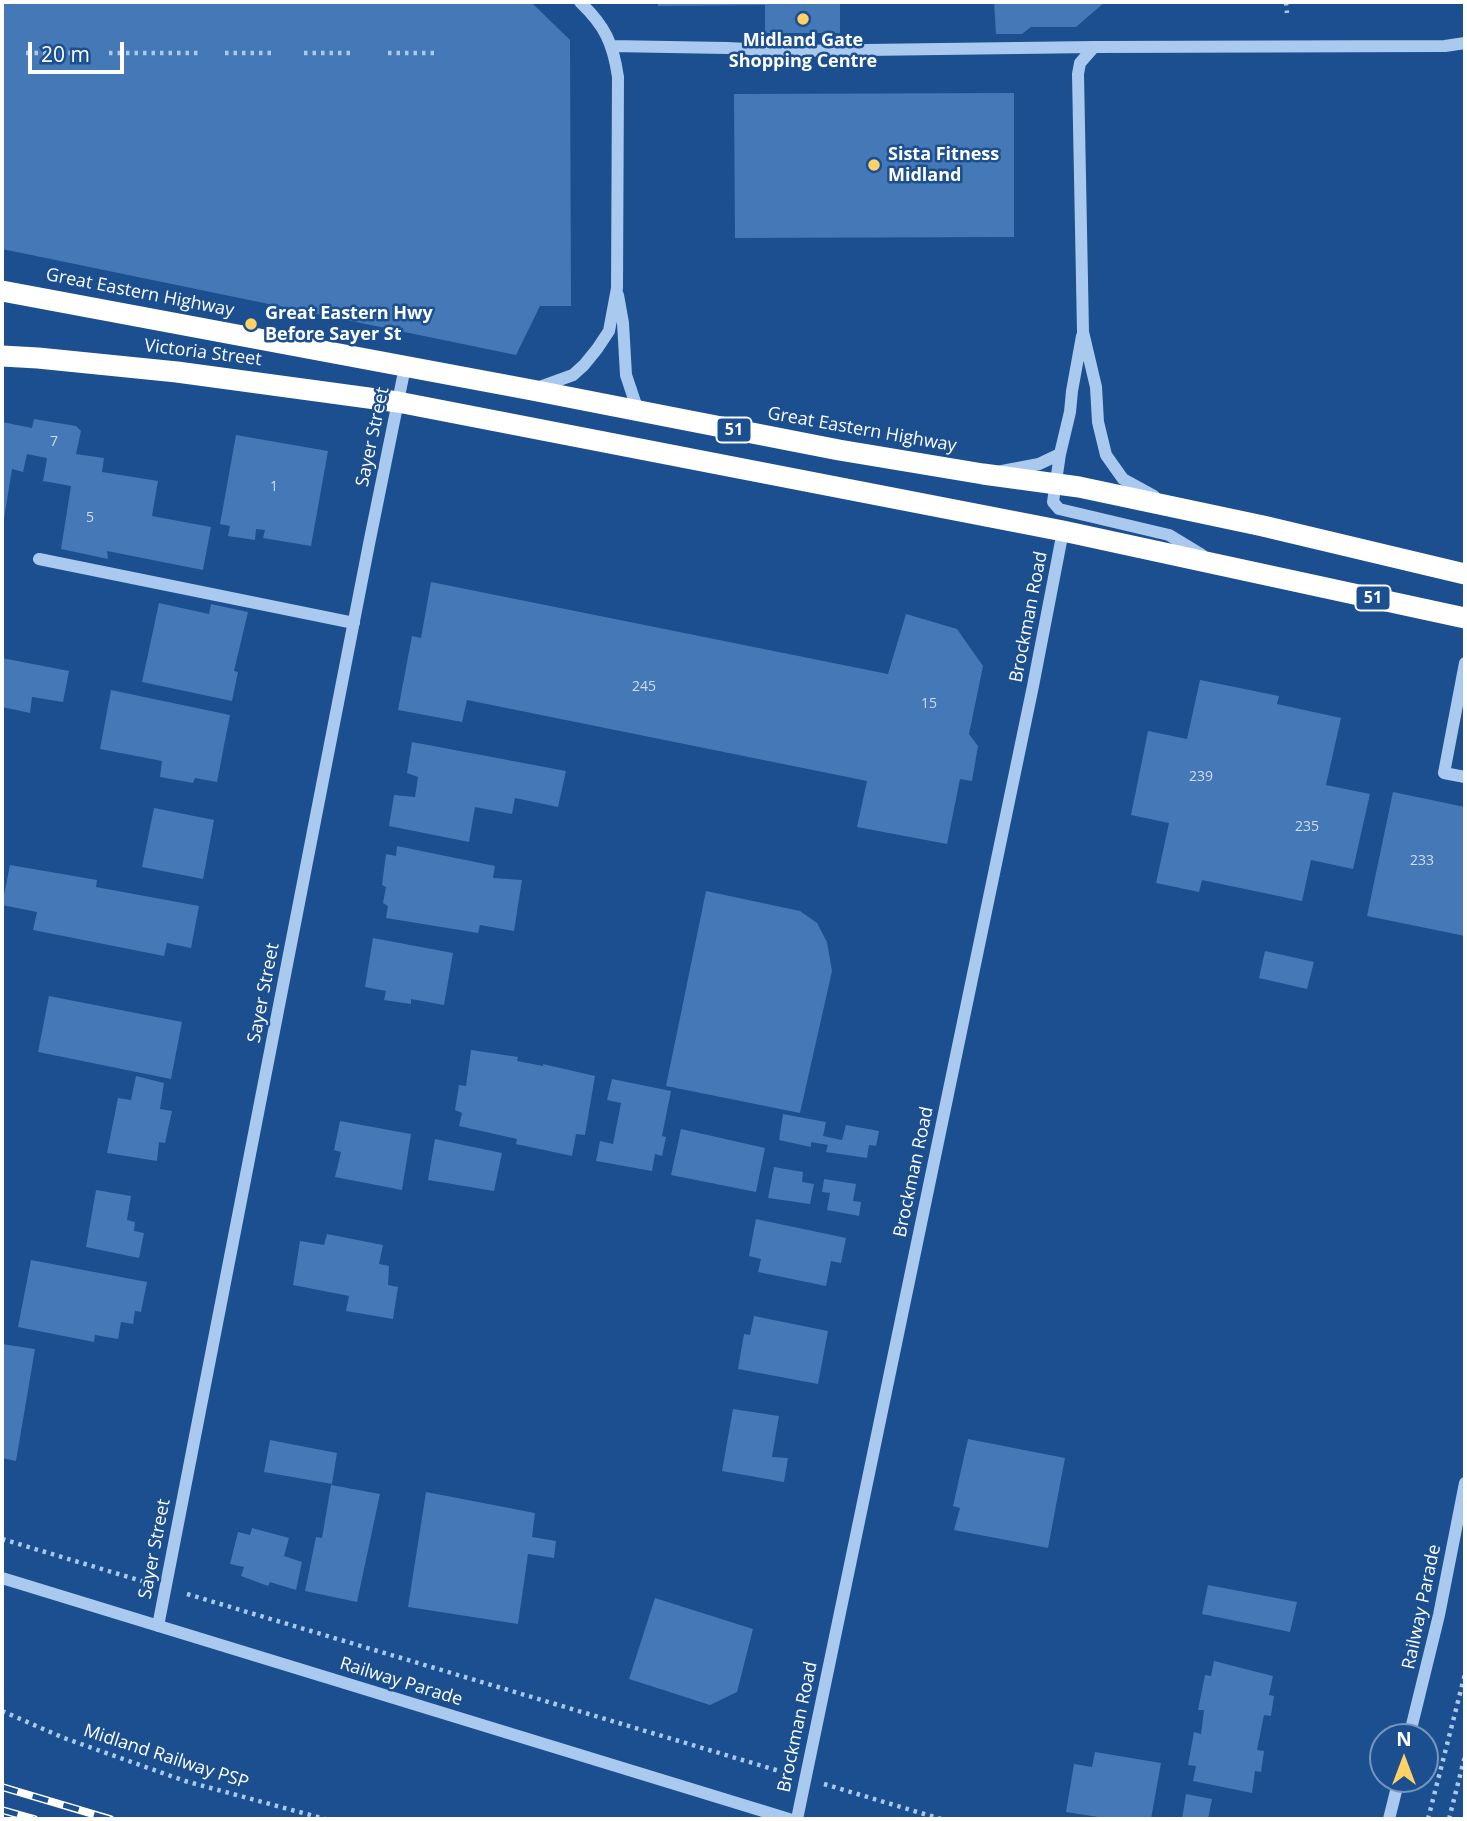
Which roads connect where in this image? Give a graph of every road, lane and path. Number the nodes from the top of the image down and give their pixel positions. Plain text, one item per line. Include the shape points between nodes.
1 (580, 2) edge
2 (1286, 2) edge
3 (1287, 13) dead end
4 (1465, 43) edge
5 (611, 46) junction
6 (1445, 46) junction
7 (1094, 47) junction
8 (1465, 51) edge
9 (26, 53) dead end
10 (80, 53) dead end
11 (109, 53) dead end
12 (198, 53) dead end
13 (225, 53) dead end
14 (275, 53) dead end
15 (304, 53) dead end
16 (355, 53) dead end
17 (388, 53) dead end
18 (435, 53) dead end
19 (617, 288) junction
20 (2, 291) edge
21 (1083, 332) junction
22 (2, 356) edge
23 (405, 367) junction
24 (533, 390) junction
25 (398, 402) junction
26 (638, 411) junction
27 (1060, 454) junction
28 (984, 474) junction
29 (1054, 484) junction
30 (1172, 507) junction
31 (1063, 531) junction
32 (38, 559) dead end
33 (1214, 563) junction
34 (1465, 574) edge
35 (1465, 618) edge
36 (354, 623) junction
37 (1465, 663) edge
38 (1465, 777) edge
39 (1465, 1483) edge
40 (2, 1539) edge
41 (2, 1578) edge
42 (165, 1588) junction
43 (158, 1626) junction
44 (1465, 1674) edge
45 (2, 1711) edge
46 (1413, 1723) edge
47 (1465, 1756) edge
48 (806, 1779) junction
49 (1396, 1793) edge
50 (326, 1819) edge
51 (789, 1819) edge
52 (797, 1819) edge
53 (942, 1819) edge
54 (1389, 1819) edge
55 (1427, 1819) edge
56 (1449, 1819) edge

1 - 5 street via 593,14
2 - 3 path
4 - 6 street
5 - 7 street via 789,51
5 - 19 street via 618,77
6 - 7 street
6 - 8 street
7 - 21 street via 1080,62 1078,74
9 - 10 path
11 - 12 path
13 - 14 path
15 - 16 path
17 - 18 path
19 - 24 street via 609,331 584,365 573,375
19 - 26 street via 626,375
20 - 23 highway, Great Eastern Highway / 51
21 - 27 street
21 - 30 street via 1106,455 1123,479
22 - 25 highway, Victoria Street / 51 via 177,372
23 - 24 highway, Great Eastern Highway / 51
23 - 25 street, Sayer Street
24 - 26 highway, Great Eastern Highway / 51
25 - 31 highway, 51
25 - 36 street, Sayer Street
26 - 28 highway, Great Eastern Highway / 51
27 - 28 street via 1039,464
27 - 29 street
28 - 29 highway, Great Eastern Highway / 51
29 - 30 highway, Great Eastern Highway / 51
29 - 33 street via 1053,502 1059,509 1170,535
30 - 34 highway, Great Eastern Highway / 51
31 - 33 highway, 51
31 - 48 street, Brockman Road
32 - 36 street
33 - 35 highway, 51
36 - 42 street, Sayer Street
37 - 38 street via 1444,773
39 - 46 street, Railway Parade via 1440,1615
40 - 42 path
41 - 43 street, Railway Parade
42 - 43 street, Sayer Street
42 - 48 path
43 - 51 street, Railway Parade
44 - 55 path
45 - 50 path, Midland Railway PSP via 185,1781
47 - 56 path
48 - 52 street, Brockman Road
48 - 53 path
49 - 54 street

